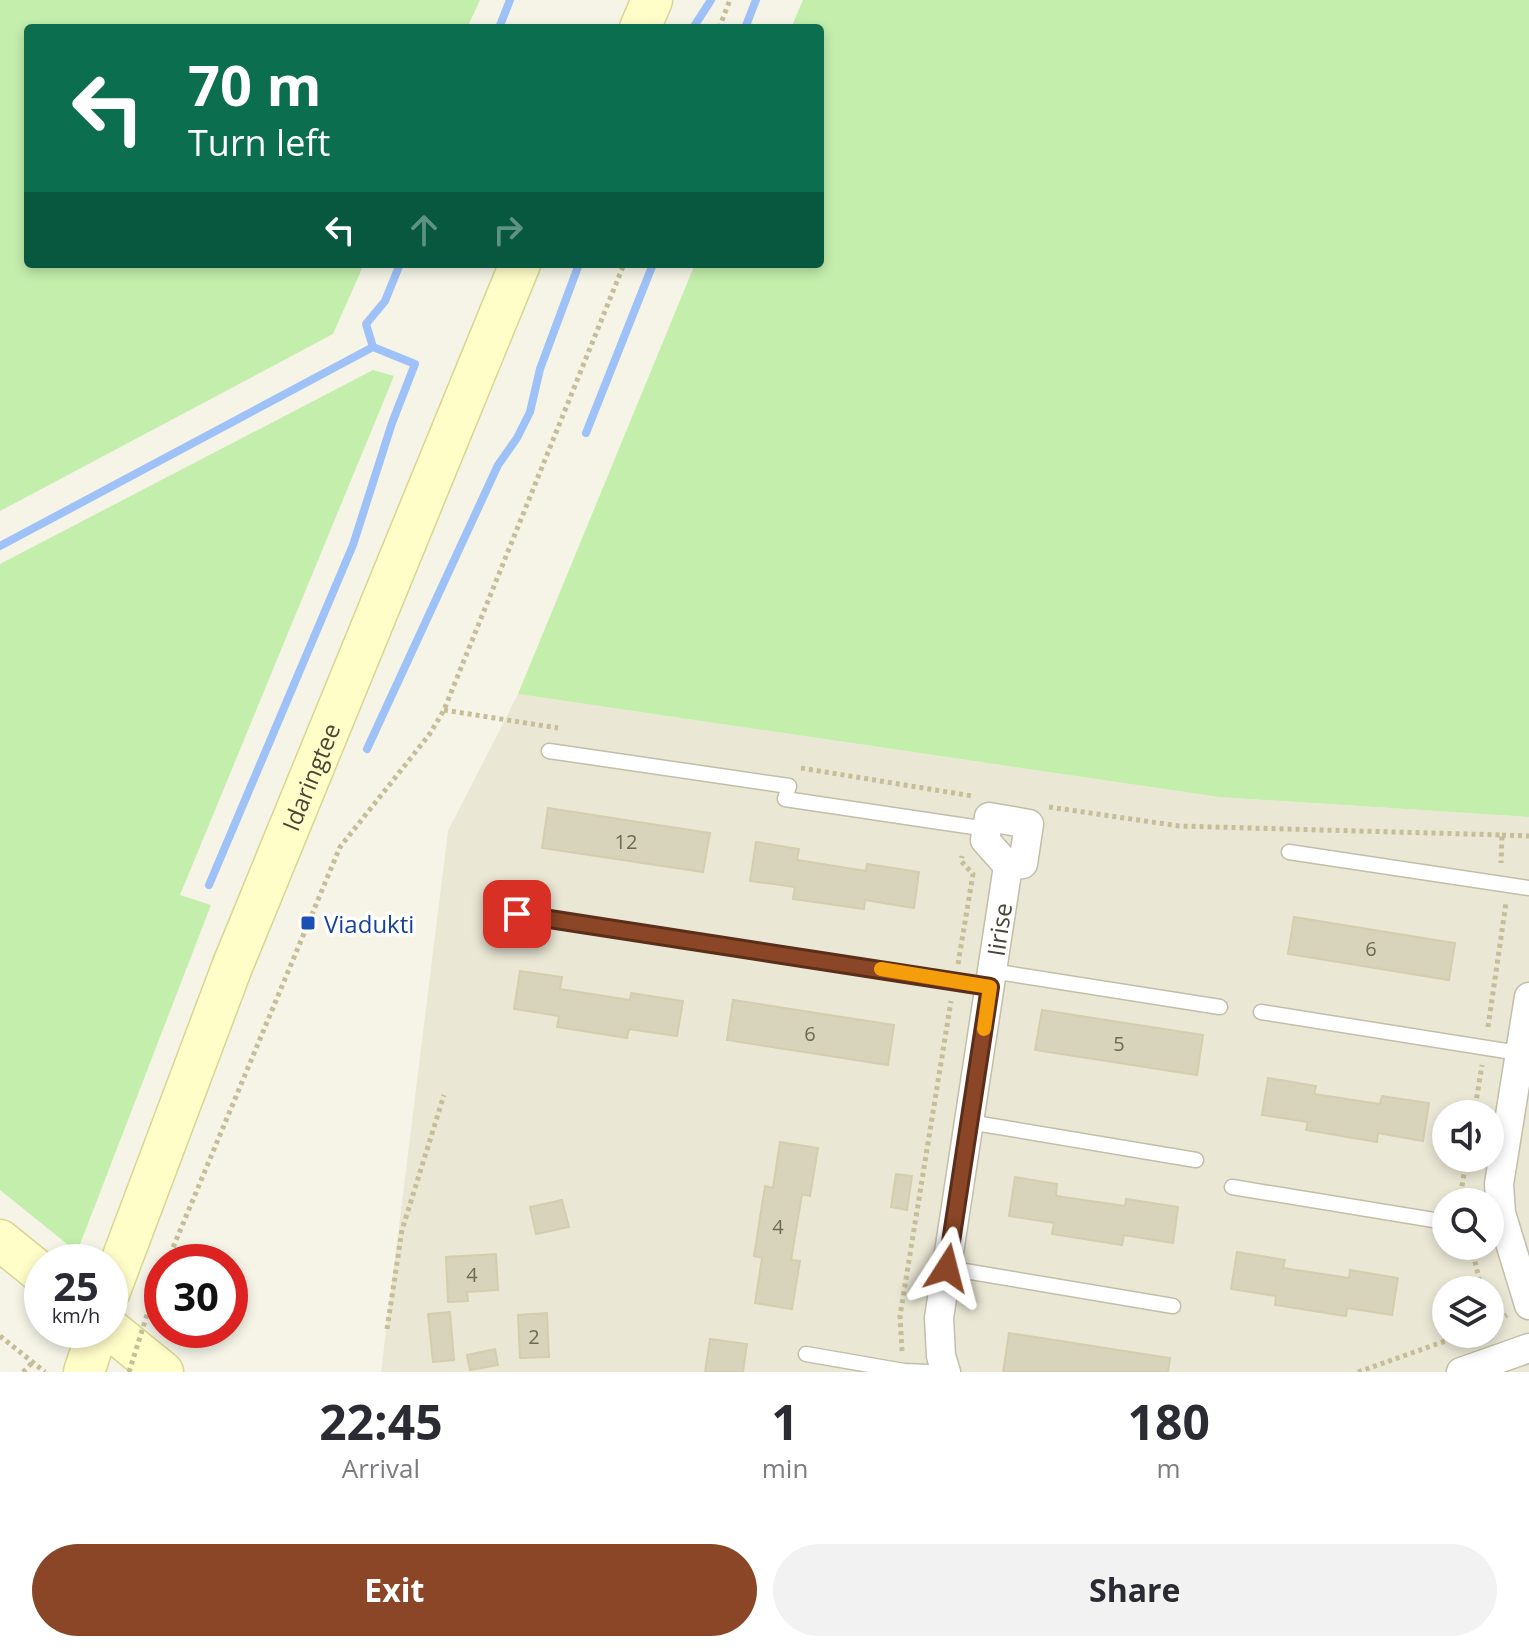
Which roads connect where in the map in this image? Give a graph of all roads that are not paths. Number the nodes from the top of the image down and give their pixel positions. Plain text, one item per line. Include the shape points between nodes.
1 (626, 0) edge
2 (652, 0) edge
3 (616, 24) edge
4 (642, 24) edge
5 (518, 268) edge
6 (540, 268) edge
7 (454, 428) junction
8 (549, 751) dead end
9 (976, 827) junction
10 (1289, 852) dead end
11 (1008, 866) junction
12 (1529, 888) edge
13 (517, 914) dead end
14 (991, 979) junction
15 (1529, 997) edge
16 (1220, 1007) dead end
17 (1261, 1012) dead end
18 (1524, 1054) edge
19 (969, 1122) junction
20 (1196, 1160) dead end
21 (1232, 1187) dead end
22 (1499, 1188) edge
23 (1432, 1220) edge
24 (0, 1240) edge
25 (1504, 1243) edge
26 (127, 1244) edge
27 (24, 1259) edge
28 (947, 1268) junction
29 (1529, 1305) edge
30 (1173, 1306) dead end
31 (128, 1344) edge
32 (92, 1348) edge
33 (1529, 1348) edge
34 (806, 1354) dead end
35 (904, 1371) edge
36 (84, 1372) edge
37 (163, 1372) edge
38 (929, 1372) edge
39 (946, 1372) edge
40 (1461, 1372) edge

1 - 3 main road
2 - 4 main road
5 - 7 main road, Idaringtee
6 - 7 main road via 507,349
7 - 26 main road, Idaringtee via 232,967
8 - 9 lane via 789,786 785,799
9 - 11 street
9 - 11 street, Iirise via 989,817 1029,824 1023,864
10 - 12 lane
11 - 14 street, Iirise
13 - 14 lane via 955,980
14 - 16 lane
14 - 19 street, Iirise
15 - 18 street
17 - 18 lane
18 - 22 street
19 - 20 lane
19 - 28 street, Iirise
21 - 23 lane
24 - 27 main road
25 - 29 street
28 - 30 lane
28 - 39 street, Iirise via 939,1318
31 - 37 main road
32 - 36 main road
33 - 40 street
34 - 35 lane
35 - 38 lane

